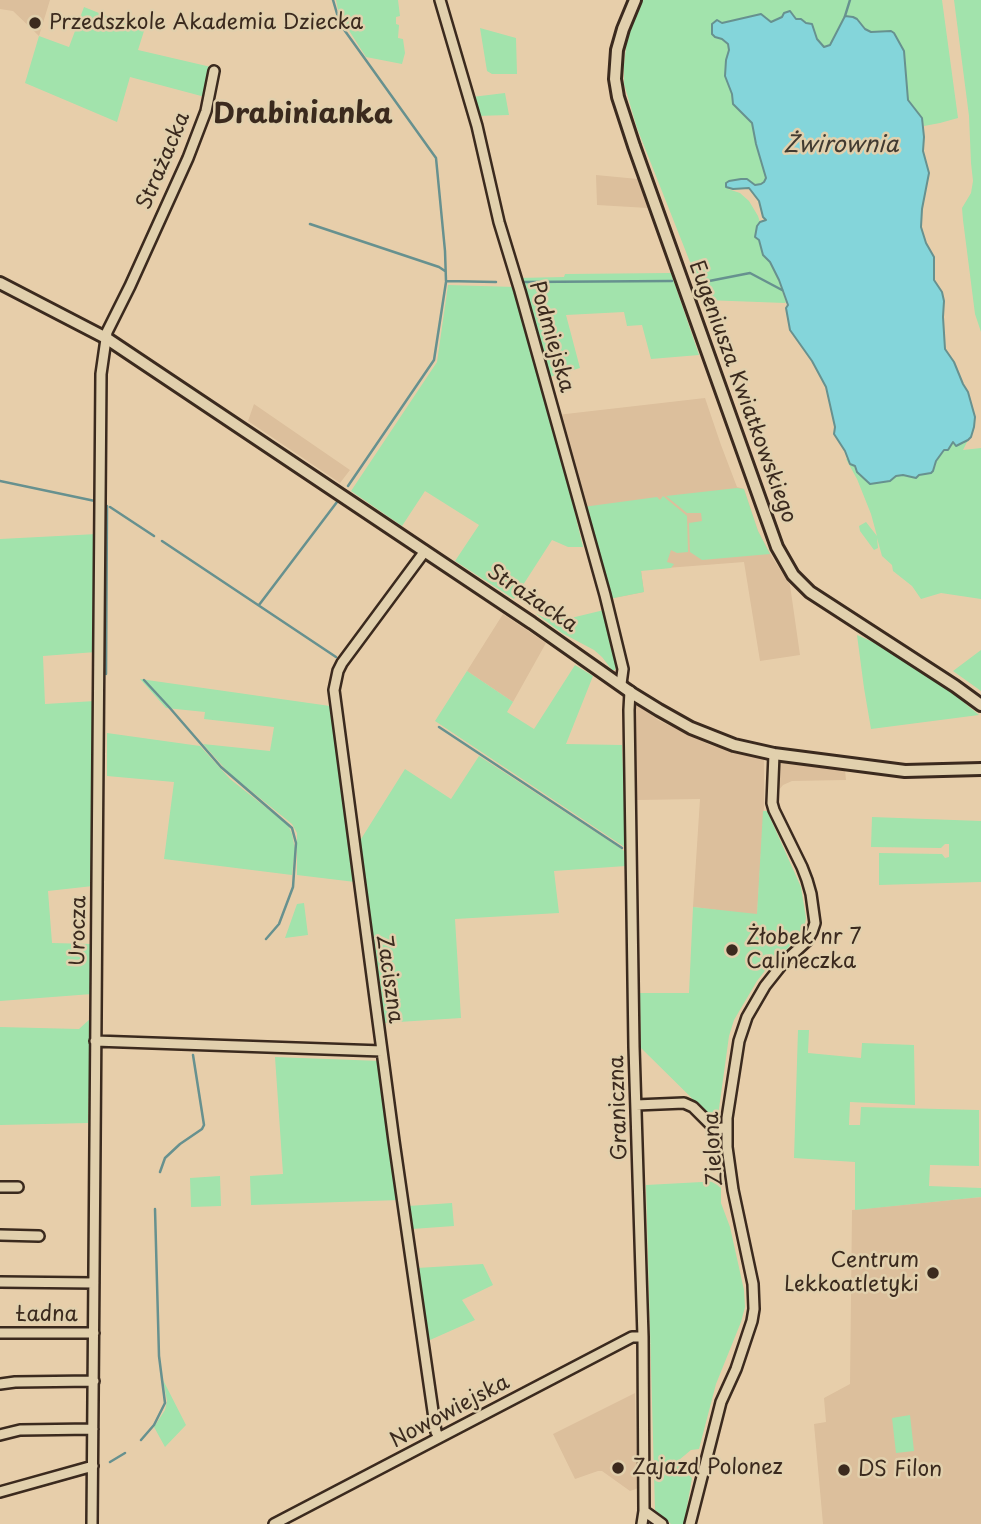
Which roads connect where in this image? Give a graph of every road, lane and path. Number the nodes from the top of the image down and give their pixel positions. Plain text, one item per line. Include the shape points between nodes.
1 (440, 0) edge
2 (635, 0) edge
3 (214, 71) dead end
4 (0, 283) edge
5 (106, 338) junction
6 (425, 551) junction
7 (621, 684) junction
8 (630, 691) junction
9 (981, 705) edge
10 (774, 754) junction
11 (981, 768) edge
12 (95, 1041) junction
13 (382, 1051) junction
14 (636, 1105) junction
15 (727, 1127) junction
16 (0, 1187) edge
17 (18, 1187) dead end
18 (0, 1235) edge
19 (39, 1236) dead end
20 (0, 1282) edge
21 (94, 1283) junction
22 (0, 1333) edge
23 (94, 1333) junction
24 (643, 1337) junction
25 (93, 1381) junction
26 (0, 1384) edge
27 (93, 1429) junction
28 (0, 1435) edge
29 (439, 1437) junction
30 (93, 1466) junction
31 (0, 1492) edge
32 (644, 1511) junction
33 (279, 1523) edge
34 (92, 1524) edge
35 (642, 1524) edge
36 (662, 1524) edge
37 (690, 1524) edge

1 - 7 street, Podmiejska via 605,595 623,670
2 - 9 street, Eugeniusza Kwiatkowskiego via 617,50 618,97 783,559 810,592
3 - 5 street, Strażacka via 206,111 188,159
4 - 5 street, Strażacka
5 - 6 street, Strażacka
5 - 12 street, Urocza via 101,374
6 - 7 street, Strażacka
6 - 13 street, Zaciszna via 342,663 334,690
7 - 8 street, Strażacka
8 - 10 street, Strażacka via 699,732
8 - 14 street, Graniczna
10 - 11 street, Strażacka via 905,771
10 - 15 street, Zielona via 772,803 802,867 815,923 807,941 776,970 747,1017 739,1041
12 - 13 street
12 - 21 street, Urocza
13 - 29 street, Zaciszna
14 - 15 street via 684,1103 712,1126
14 - 24 street, Graniczna
15 - 37 street, Zielona via 730,1173 754,1309 721,1402
16 - 17 street
18 - 19 street
20 - 21 street
21 - 23 street, Urocza
22 - 23 street, Ładna
23 - 25 street, Urocza
24 - 29 street, Nowowiejska via 632,1337
24 - 32 street, Graniczna
25 - 26 street
25 - 27 street, Urocza
27 - 28 street via 20,1430
27 - 30 street, Urocza
29 - 33 street, Nowowiejska
30 - 31 street
30 - 34 street, Urocza
32 - 35 street, Graniczna
32 - 36 street

